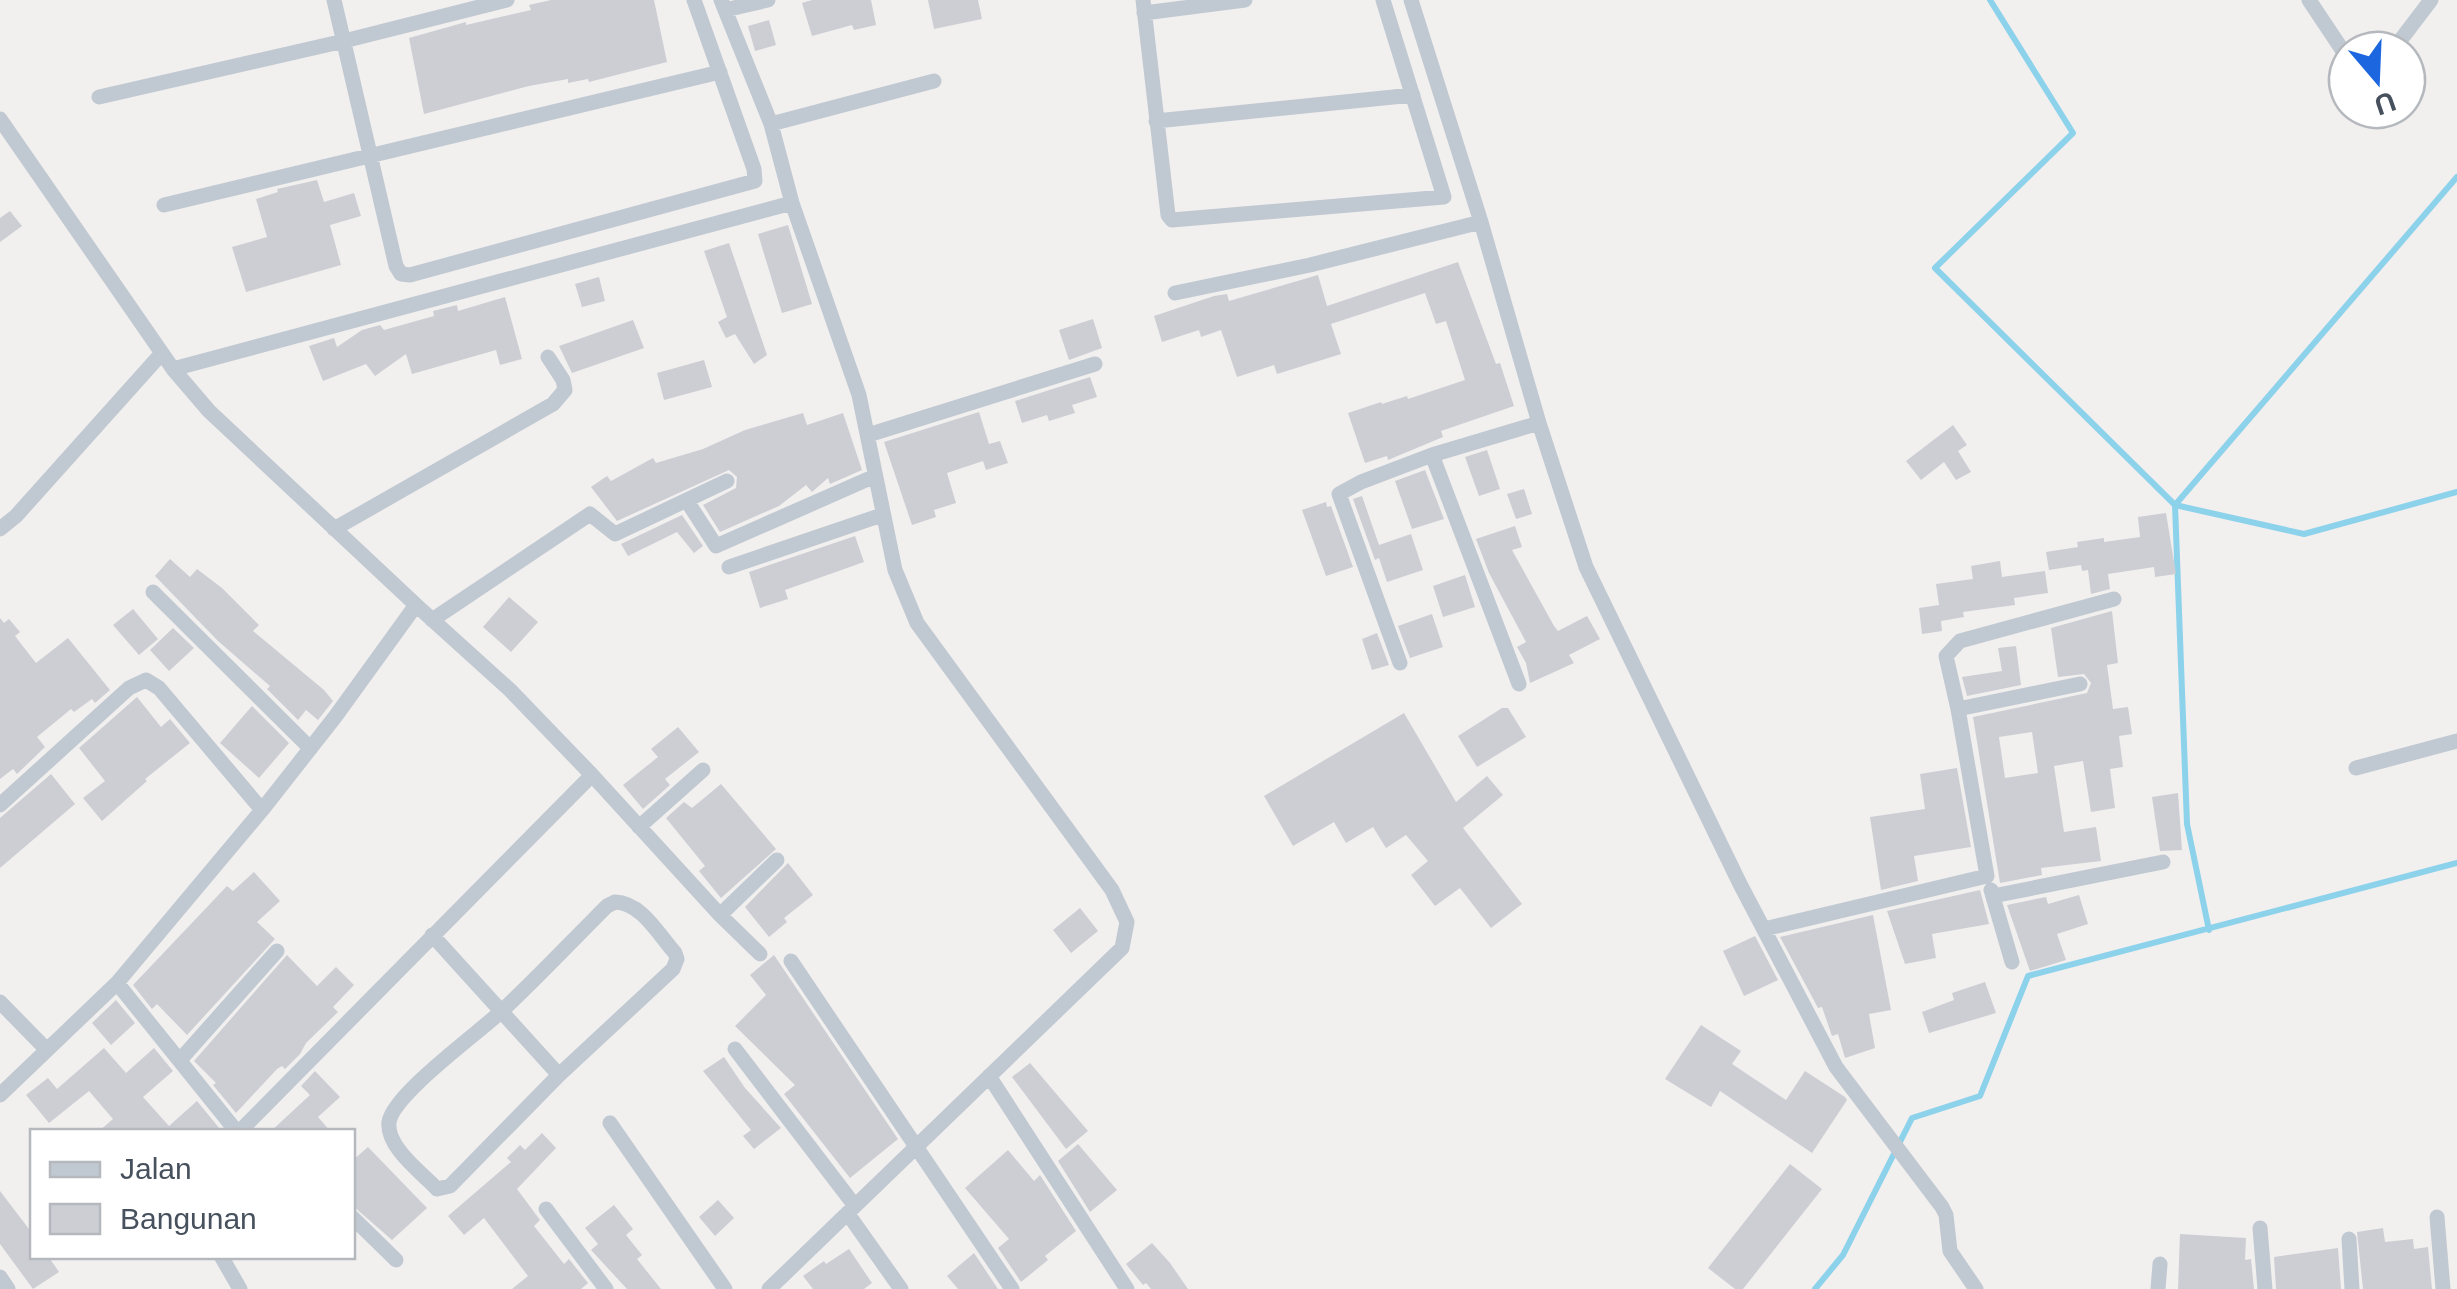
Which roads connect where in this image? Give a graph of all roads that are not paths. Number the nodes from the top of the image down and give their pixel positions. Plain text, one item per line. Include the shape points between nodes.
1 (334, 0) edge
2 (507, 0) edge
3 (694, 0) edge
4 (768, 0) edge
5 (1244, 0) edge
6 (1383, 0) edge
7 (1411, 0) edge
8 (2309, 0) edge
9 (2431, 0) edge
10 (723, 5) edge
11 (1144, 6) edge
12 (2329, 30) edge
13 (2408, 30) edge
14 (344, 41) junction
15 (720, 72) junction
16 (934, 82) dead end
17 (99, 96) dead end
18 (1413, 96) junction
19 (0, 119) edge
20 (1156, 121) junction
21 (771, 124) junction
22 (371, 158) junction
23 (792, 203) junction
24 (164, 205) dead end
25 (1481, 222) junction
26 (1175, 292) dead end
27 (162, 353) junction
28 (548, 357) dead end
29 (1095, 364) dead end
30 (173, 369) junction
31 (1539, 423) junction
32 (868, 435) junction
33 (1432, 455) junction
34 (875, 476) junction
35 (728, 481) dead end
36 (687, 501) junction
37 (882, 515) junction
38 (334, 529) junction
39 (0, 530) edge
40 (729, 568) dead end
41 (154, 592) dead end
42 (2114, 600) dead end
43 (416, 605) junction
44 (432, 620) junction
45 (1400, 663) dead end
46 (1519, 684) dead end
47 (2080, 684) dead end
48 (1958, 709) junction
49 (2457, 741) edge
50 (310, 748) junction
51 (2356, 768) dead end
52 (703, 770) dead end
53 (592, 775) junction
54 (0, 805) edge
55 (262, 810) junction
56 (639, 827) junction
57 (777, 860) dead end
58 (2164, 862) dead end
59 (1987, 876) junction
60 (1993, 896) junction
61 (720, 916) junction
62 (1764, 929) junction
63 (432, 935) junction
64 (277, 951) dead end
65 (760, 954) dead end
66 (791, 961) dead end
67 (2012, 962) dead end
68 (118, 983) junction
69 (0, 1002) edge
70 (502, 1010) junction
71 (46, 1049) junction
72 (735, 1049) dead end
73 (180, 1060) junction
74 (560, 1075) junction
75 (989, 1076) junction
76 (0, 1095) edge
77 (251, 1119) junction
78 (610, 1123) dead end
79 (236, 1129) edge
80 (241, 1129) edge
81 (261, 1129) edge
82 (915, 1148) junction
83 (546, 1209) dead end
84 (852, 1210) junction
85 (2438, 1217) dead end
86 (355, 1221) edge
87 (2260, 1228) dead end
88 (2350, 1239) dead end
89 (223, 1259) edge
90 (396, 1260) dead end
91 (2160, 1264) dead end
92 (0, 1277) edge
93 (8, 1289) edge
94 (240, 1289) edge
95 (606, 1289) edge
96 (724, 1289) edge
97 (769, 1289) edge
98 (902, 1289) edge
99 (1012, 1289) edge
100 (1127, 1289) edge
101 (1976, 1289) edge
102 (2158, 1289) edge
103 (2265, 1289) edge
104 (2352, 1289) edge
105 (2443, 1289) edge

1 - 14 street
2 - 14 street
3 - 15 street
4 - 10 street
5 - 11 street
6 - 18 street
7 - 25 street
8 - 12 street
9 - 13 street
10 - 21 street
11 - 20 street
14 - 17 street
14 - 22 street
15 - 22 street
15 - 22 street via 755,181 410,275 396,266
16 - 21 street
18 - 20 street
18 - 20 street via 1444,198 1172,220
19 - 27 street
21 - 23 street
22 - 24 street
23 - 30 street
23 - 32 street
25 - 26 street
25 - 31 street
27 - 30 street
27 - 39 street
28 - 38 street via 563,380 553,404
29 - 32 street
30 - 38 street
31 - 33 street
31 - 62 street via 1586,567
32 - 34 street
33 - 45 street via 1339,494
33 - 46 street
34 - 36 street via 716,546
34 - 37 street
35 - 36 street
36 - 44 street via 616,534 590,514
37 - 40 street
37 - 75 street via 917,622 1112,890 1127,922 1122,948
38 - 43 street
41 - 50 street
42 - 48 street via 1960,641 1946,656
43 - 44 street
43 - 50 street
44 - 53 street
47 - 48 street
48 - 59 street
49 - 51 street
50 - 55 street
52 - 56 street
53 - 56 street
53 - 63 street
54 - 55 street via 146,680
55 - 68 street
56 - 61 street
57 - 61 street
58 - 60 street
59 - 60 street
59 - 62 street
60 - 67 street
61 - 65 street
62 - 101 street via 1836,1067 1946,1216 1950,1251
63 - 70 street
63 - 77 street
64 - 73 street
66 - 82 street
68 - 71 street
68 - 73 street
69 - 71 street
70 - 74 street
70 - 74 street via 607,906 626,902 639,910 675,953 673,969
70 - 74 street via 427,1074 391,1115 388,1126 398,1148 437,1189 450,1186
71 - 76 street
72 - 84 street
73 - 79 street
75 - 82 street
75 - 100 street
77 - 80 street
77 - 81 street
78 - 96 street
82 - 84 street
82 - 99 street
83 - 95 street
84 - 97 street
84 - 98 street
85 - 105 street
86 - 90 street
87 - 103 street
88 - 104 street
89 - 94 street
91 - 102 street
92 - 93 street

